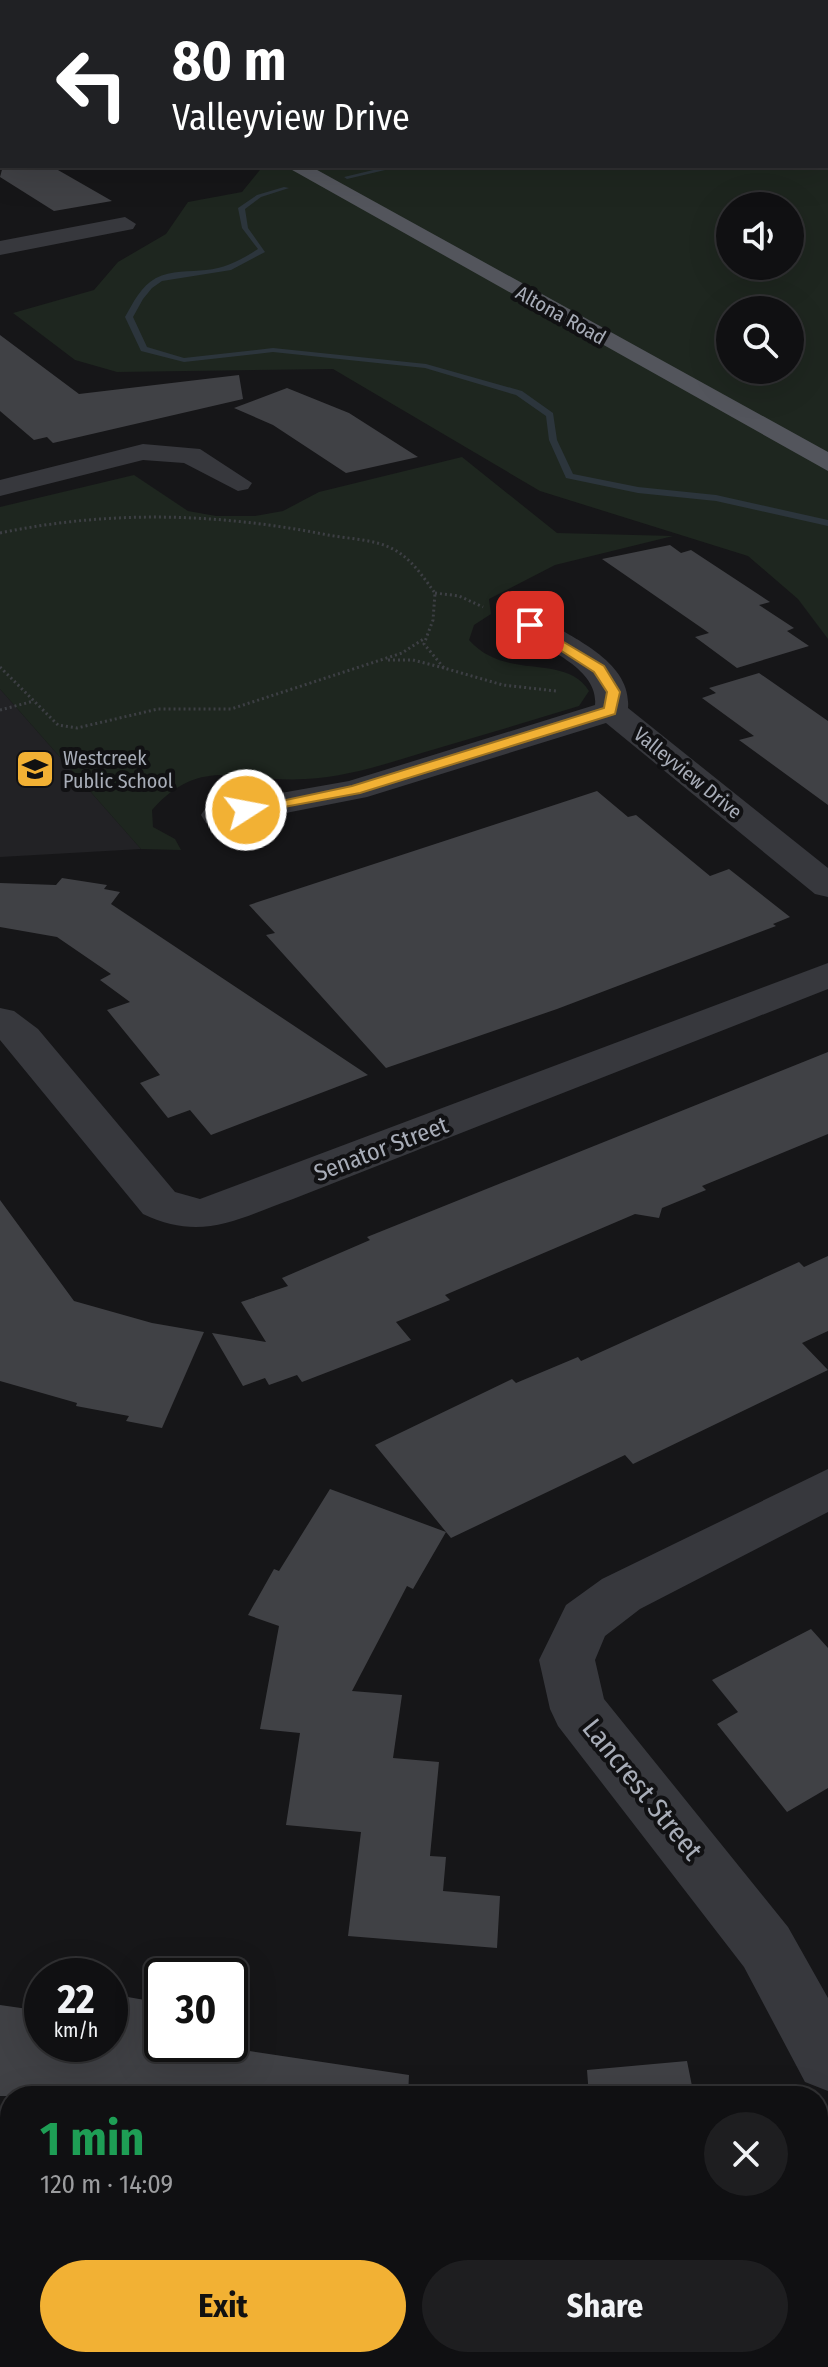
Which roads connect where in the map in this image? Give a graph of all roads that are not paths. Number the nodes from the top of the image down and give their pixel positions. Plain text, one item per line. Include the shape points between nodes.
1 (299, 168) edge
2 (125, 224) dead end
3 (0, 248) edge
4 (828, 463) edge
5 (5, 481) edge
6 (238, 483) dead end
7 (530, 625) dead end
8 (611, 711) junction
9 (219, 815) dead end
10 (828, 886) edge
11 (828, 975) edge
12 (0, 1020) edge
13 (828, 1489) edge
14 (828, 2060) edge

1 - 4 main road, Altona Road
2 - 3 street
5 - 6 street via 143,452 190,455
7 - 8 street, Valleyview Drive via 599,669 613,692
8 - 9 street via 355,790
8 - 10 street, Valleyview Drive
11 - 12 street, Senator Street via 202,1214 178,1212 159,1203 24,1038
13 - 14 street, Lancrest Street via 621,1594 585,1621 567,1660 578,1709 766,1947

